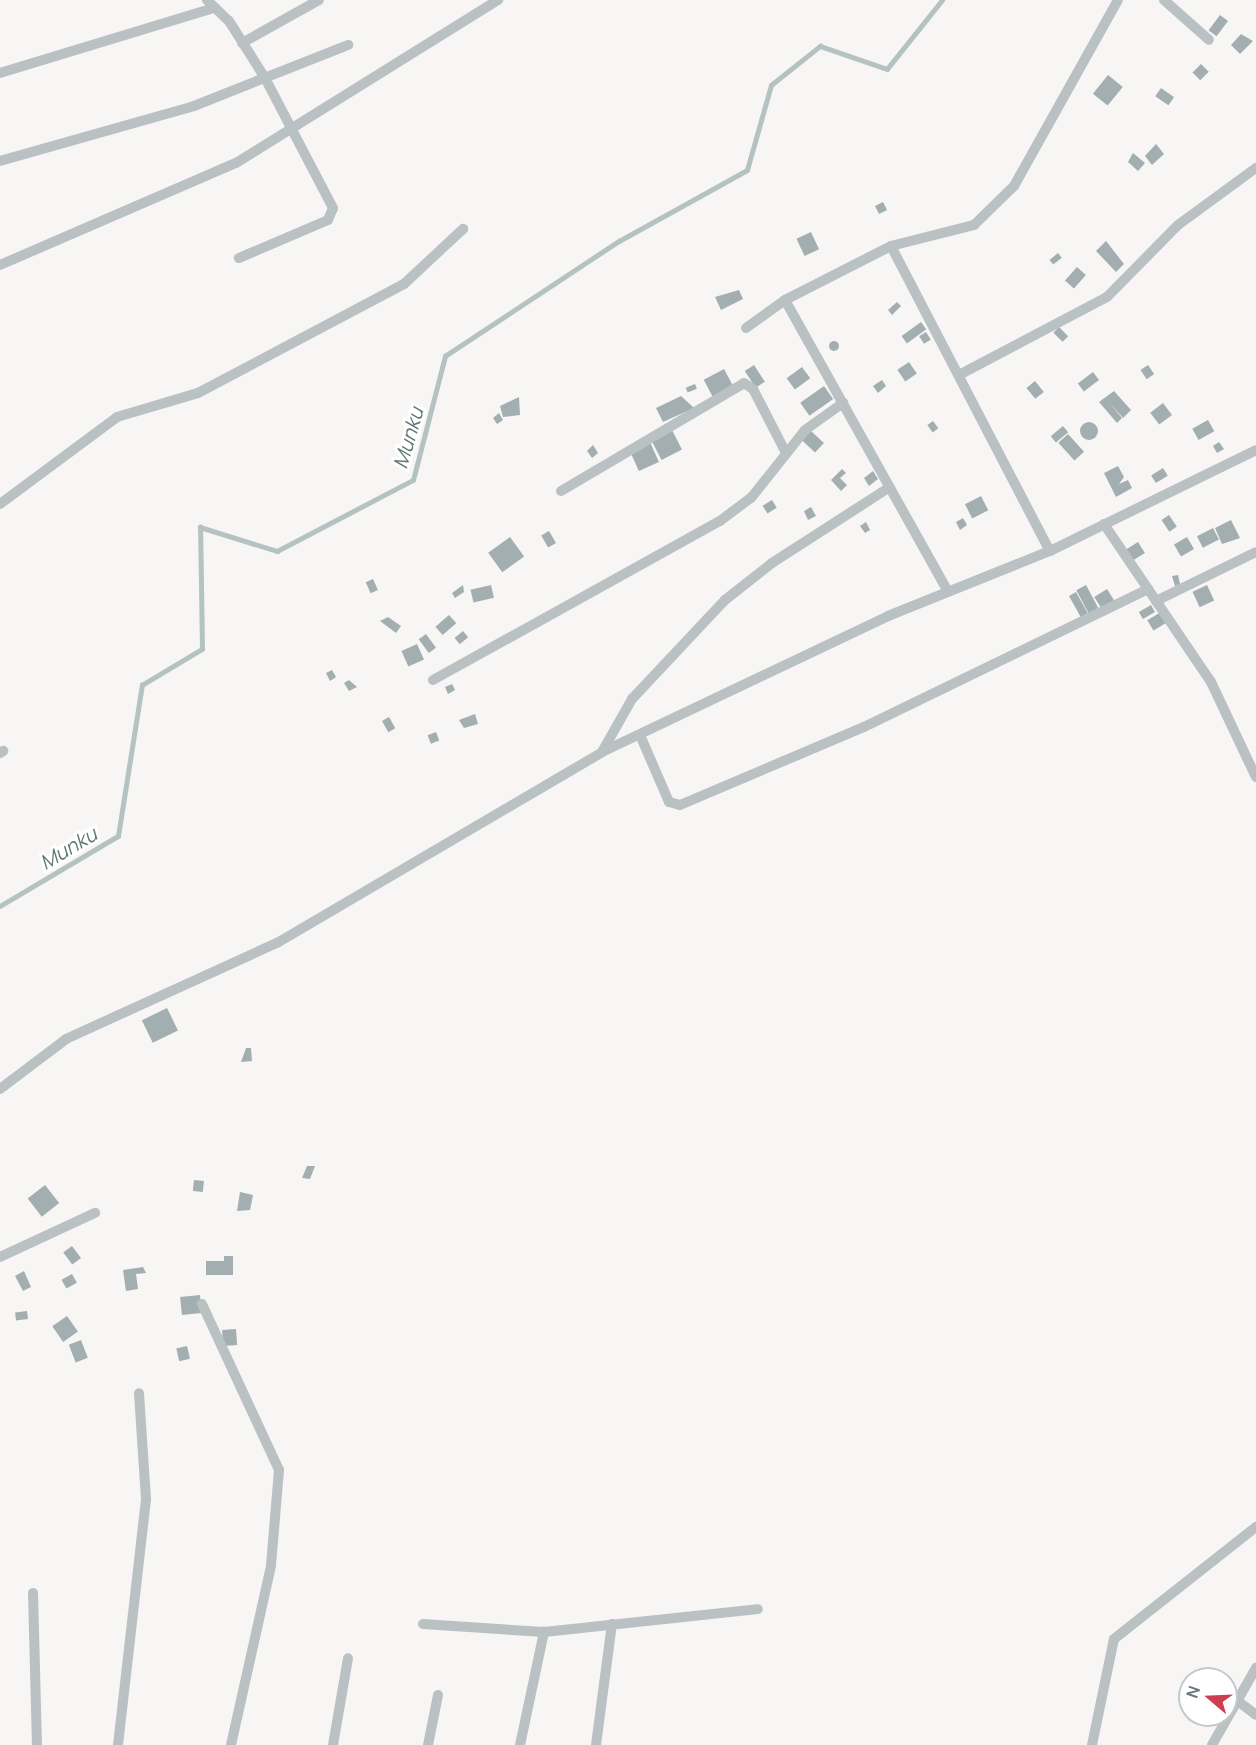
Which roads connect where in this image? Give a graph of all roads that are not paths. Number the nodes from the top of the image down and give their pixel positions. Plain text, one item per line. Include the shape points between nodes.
1 (319, 0) edge
2 (498, 0) edge
3 (1118, 0) edge
4 (1164, 0) edge
5 (209, 4) edge
6 (1209, 40) dead end
7 (242, 43) junction
8 (348, 45) dead end
9 (0, 73) edge
10 (265, 78) junction
11 (293, 131) junction
12 (0, 161) edge
13 (1256, 168) edge
14 (463, 229) dead end
15 (891, 246) junction
16 (239, 258) dead end
17 (0, 265) edge
18 (785, 300) junction
19 (746, 328) dead end
20 (958, 375) junction
21 (843, 404) junction
22 (1256, 450) edge
23 (785, 451) junction
24 (890, 488) junction
25 (561, 491) dead end
26 (0, 504) edge
27 (1104, 524) junction
28 (1050, 551) junction
29 (1256, 552) edge
30 (1148, 589) junction
31 (948, 592) junction
32 (1155, 601) junction
33 (433, 680) dead end
34 (640, 735) junction
35 (602, 752) junction
36 (1256, 777) edge
37 (0, 1089) edge
38 (95, 1213) dead end
39 (0, 1257) edge
40 (202, 1304) dead end
41 (139, 1394) dead end
42 (1256, 1527) edge
43 (33, 1593) dead end
44 (758, 1609) dead end
45 (612, 1623) junction
46 (423, 1624) dead end
47 (544, 1632) junction
48 (348, 1658) dead end
49 (1256, 1668) edge
50 (438, 1695) dead end
51 (1239, 1702) junction
52 (1256, 1715) edge
53 (37, 1745) edge
54 (118, 1745) edge
55 (231, 1745) edge
56 (333, 1745) edge
57 (428, 1745) edge
58 (520, 1745) edge
59 (596, 1745) edge
60 (1092, 1745) edge
61 (1212, 1745) edge

1 - 7 street
2 - 11 street
3 - 15 street via 1014,186 974,225
4 - 6 street
5 - 7 street via 225,16
5 - 9 street
7 - 10 street
8 - 10 street
10 - 11 street
10 - 12 street via 194,106
11 - 16 street via 332,214
11 - 17 street via 237,163
13 - 20 street via 1178,225 1107,297
14 - 26 street via 404,284 198,393 117,417
15 - 18 street
15 - 20 street
18 - 19 street
18 - 21 street
20 - 28 street
21 - 23 street
21 - 24 street
22 - 27 street
23 - 25 street via 753,389 744,383
23 - 33 street via 751,498 720,521
24 - 31 street
24 - 35 street via 772,563 725,600 632,699
27 - 28 street
27 - 30 street
28 - 31 street
29 - 32 street
30 - 32 street
30 - 34 street via 864,727 680,805 669,801
31 - 34 street
32 - 36 street via 1211,682
34 - 35 street
35 - 37 street via 277,943 66,1039
38 - 39 street
40 - 55 street via 279,1470 271,1566
41 - 54 street via 145,1510
42 - 60 street via 1114,1639
43 - 53 street
44 - 45 street
45 - 47 street
45 - 59 street
46 - 47 street
47 - 58 street
48 - 56 street
49 - 51 street
50 - 57 street
51 - 52 street
51 - 61 street

